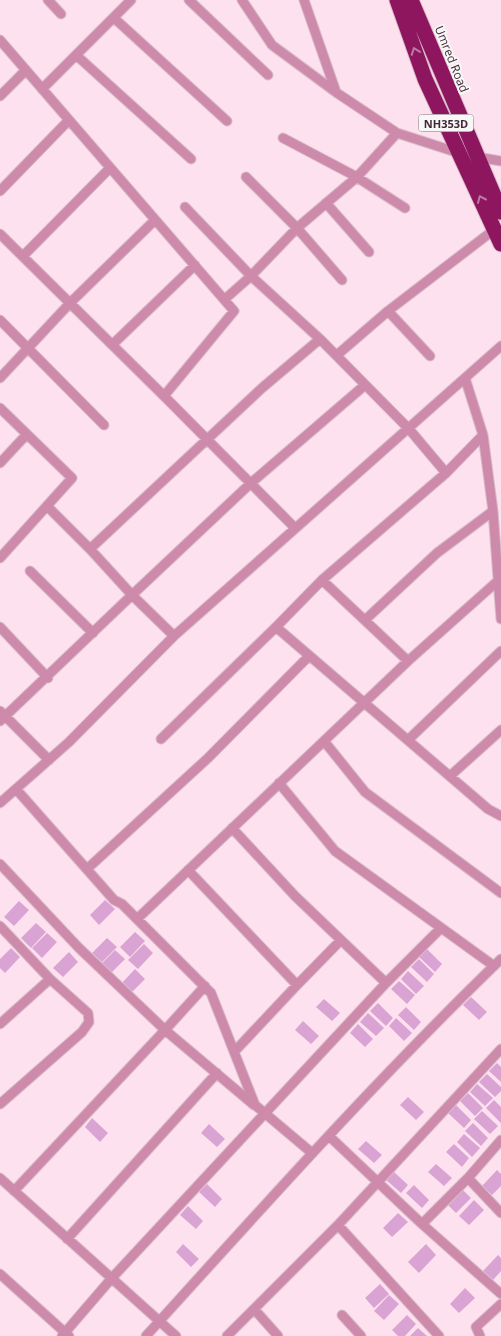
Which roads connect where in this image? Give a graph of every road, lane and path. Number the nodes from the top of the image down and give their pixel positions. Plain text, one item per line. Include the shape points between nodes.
1 (48, 0) edge
2 (131, 0) edge
3 (189, 0) edge
4 (242, 0) edge
5 (304, 0) edge
6 (397, 0) edge
7 (411, 0) edge
8 (61, 14) dead end
9 (114, 18) junction
10 (0, 40) edge
11 (76, 55) junction
12 (26, 70) junction
13 (268, 75) dead end
14 (42, 89) junction
15 (337, 93) junction
16 (0, 96) edge
17 (69, 120) junction
18 (227, 121) dead end
19 (397, 133) junction
20 (283, 138) dead end
21 (461, 153) junction
22 (476, 157) junction
23 (191, 159) dead end
24 (501, 161) edge
25 (110, 168) junction
26 (246, 177) dead end
27 (357, 177) junction
28 (0, 191) edge
29 (326, 203) junction
30 (185, 207) dead end
31 (405, 208) dead end
32 (501, 212) edge
33 (155, 220) junction
34 (297, 228) junction
35 (495, 229) junction
36 (0, 234) edge
37 (501, 244) edge
38 (369, 252) dead end
39 (23, 256) junction
40 (194, 265) junction
41 (251, 276) junction
42 (342, 280) dead end
43 (225, 300) junction
44 (71, 302) junction
45 (388, 311) junction
46 (0, 320) edge
47 (320, 339) junction
48 (112, 345) junction
49 (501, 346) edge
50 (29, 348) junction
51 (337, 355) junction
52 (430, 356) dead end
53 (0, 378) edge
54 (465, 378) junction
55 (365, 385) junction
56 (164, 396) junction
57 (0, 408) edge
58 (104, 425) dead end
59 (408, 429) junction
60 (27, 434) junction
61 (483, 435) junction
62 (208, 440) junction
63 (0, 463) edge
64 (446, 473) junction
65 (251, 483) junction
66 (47, 506) junction
67 (492, 512) junction
68 (294, 527) junction
69 (90, 549) junction
70 (0, 557) edge
71 (30, 571) dead end
72 (500, 579) edge
73 (322, 580) junction
74 (132, 595) junction
75 (501, 619) edge
76 (365, 620) junction
77 (0, 627) edge
78 (276, 627) junction
79 (93, 634) junction
80 (174, 636) junction
81 (501, 651) edge
82 (309, 656) junction
83 (408, 661) junction
84 (48, 678) junction
85 (364, 702) junction
86 (2, 716) edge
87 (501, 730) edge
88 (161, 739) dead end
89 (408, 740) junction
90 (324, 741) junction
91 (48, 760) junction
92 (450, 776) junction
93 (279, 783) junction
94 (16, 789) junction
95 (0, 803) edge
96 (499, 813) edge
97 (232, 828) junction
98 (0, 864) edge
99 (87, 869) junction
100 (188, 870) junction
101 (501, 893) edge
102 (137, 919) junction
103 (441, 928) junction
104 (1, 930) edge
105 (340, 941) junction
106 (498, 963) edge
107 (50, 979) junction
108 (386, 982) junction
109 (297, 984) junction
110 (205, 986) junction
111 (0, 1024) edge
112 (165, 1030) junction
113 (501, 1049) edge
114 (234, 1052) junction
115 (217, 1073) junction
116 (0, 1104) edge
117 (255, 1105) junction
118 (265, 1114) junction
119 (329, 1136) junction
120 (501, 1140) edge
121 (312, 1153) junction
122 (468, 1178) junction
123 (377, 1182) junction
124 (5, 1186) edge
125 (501, 1213) edge
126 (338, 1224) junction
127 (422, 1224) junction
128 (67, 1239) junction
129 (0, 1274) edge
130 (111, 1279) junction
131 (501, 1294) edge
132 (501, 1304) edge
133 (254, 1308) junction
134 (342, 1315) dead end
135 (159, 1322) junction
136 (66, 1335) edge
137 (146, 1336) edge
138 (176, 1336) edge
139 (227, 1336) edge
140 (278, 1336) edge
141 (361, 1336) edge
142 (439, 1336) edge
143 (480, 1336) edge

1 - 8 street
2 - 9 street
3 - 13 street
4 - 15 street via 272,45
5 - 15 street
21 -> 6 highway, NH353D via 425,79
7 - 22 highway, Umred Road / NH353D
9 - 11 street
9 - 18 street
10 - 12 street
11 - 14 street
11 - 23 street
12 - 14 street
12 - 16 street
14 - 17 street
15 - 19 street
17 - 25 street
17 - 28 street
19 - 21 street
19 - 27 street
20 - 27 street
21 - 22 street
35 -> 21 highway, NH353D
22 - 24 street
22 - 32 highway, Umred Road / NH353D
25 - 33 street
25 - 39 street
26 - 34 street
27 - 29 street
27 - 31 street
29 - 34 street
29 - 38 street
30 - 41 street
33 - 40 street
33 - 44 street
34 - 41 street
34 - 42 street
35 - 37 highway, NH353D
35 - 45 street
36 - 39 street
39 - 44 street
40 - 43 street
40 - 48 street
41 - 43 street
41 - 47 street
43 - 56 street via 234,311
44 - 48 street
44 - 50 street
45 - 51 street
45 - 52 street
46 - 50 street
47 - 51 street
47 - 62 street
48 - 56 street
49 - 54 street
50 - 53 street
50 - 58 street
51 - 55 street
54 - 59 street
54 - 61 street
55 - 59 street
55 - 65 street
56 - 62 street
57 - 60 street
59 - 64 street
59 - 68 street
60 - 63 street
60 - 66 street via 72,478
61 - 64 street
61 - 67 street
62 - 65 street
62 - 69 street
64 - 73 street
65 - 68 street
65 - 74 street
66 - 69 street
66 - 70 street
67 - 72 street
67 - 76 street via 437,553
68 - 80 street
69 - 74 street
71 - 79 street
72 - 75 street
72 - 83 street
73 - 76 street
73 - 78 street
74 - 79 street
74 - 80 street
76 - 83 street
77 - 84 street
78 - 82 street
78 - 88 street
79 - 84 street
80 - 91 street
81 - 89 street
82 - 85 street
82 - 99 street via 208,758
83 - 85 street
84 - 86 street
85 - 89 street
85 - 90 street
86 - 91 street
87 - 92 street
89 - 92 street
90 - 93 street
90 - 101 street via 365,792
91 - 94 street
92 - 96 street
93 - 97 street
93 - 103 street via 335,851
94 - 95 street
94 - 99 street
97 - 100 street
97 - 105 street
98 - 112 street via 79,948
99 - 102 street via 114,900
100 - 102 street
100 - 109 street
102 - 110 street
103 - 106 street
103 - 108 street
104 - 107 street
105 - 108 street
105 - 109 street
106 - 119 street via 445,1013
107 - 111 street
107 - 116 street via 88,1013 90,1022
108 - 118 street
109 - 114 street
110 - 112 street
110 - 114 street via 212,993
112 - 115 street
112 - 124 street
113 - 123 street
114 - 117 street
115 - 117 street
115 - 128 street
117 - 118 street
118 - 121 street
118 - 130 street
119 - 121 street
119 - 123 street
120 - 122 street
121 - 135 street
122 - 125 street
122 - 127 street
123 - 126 street
123 - 127 street
124 - 128 street
126 - 133 street
126 - 142 street
127 - 131 street
128 - 130 street
129 - 136 street
130 - 135 street
130 - 136 street
132 - 143 street via 476,1327
133 - 139 street
133 - 140 street
134 - 141 street
135 - 137 street
135 - 138 street

